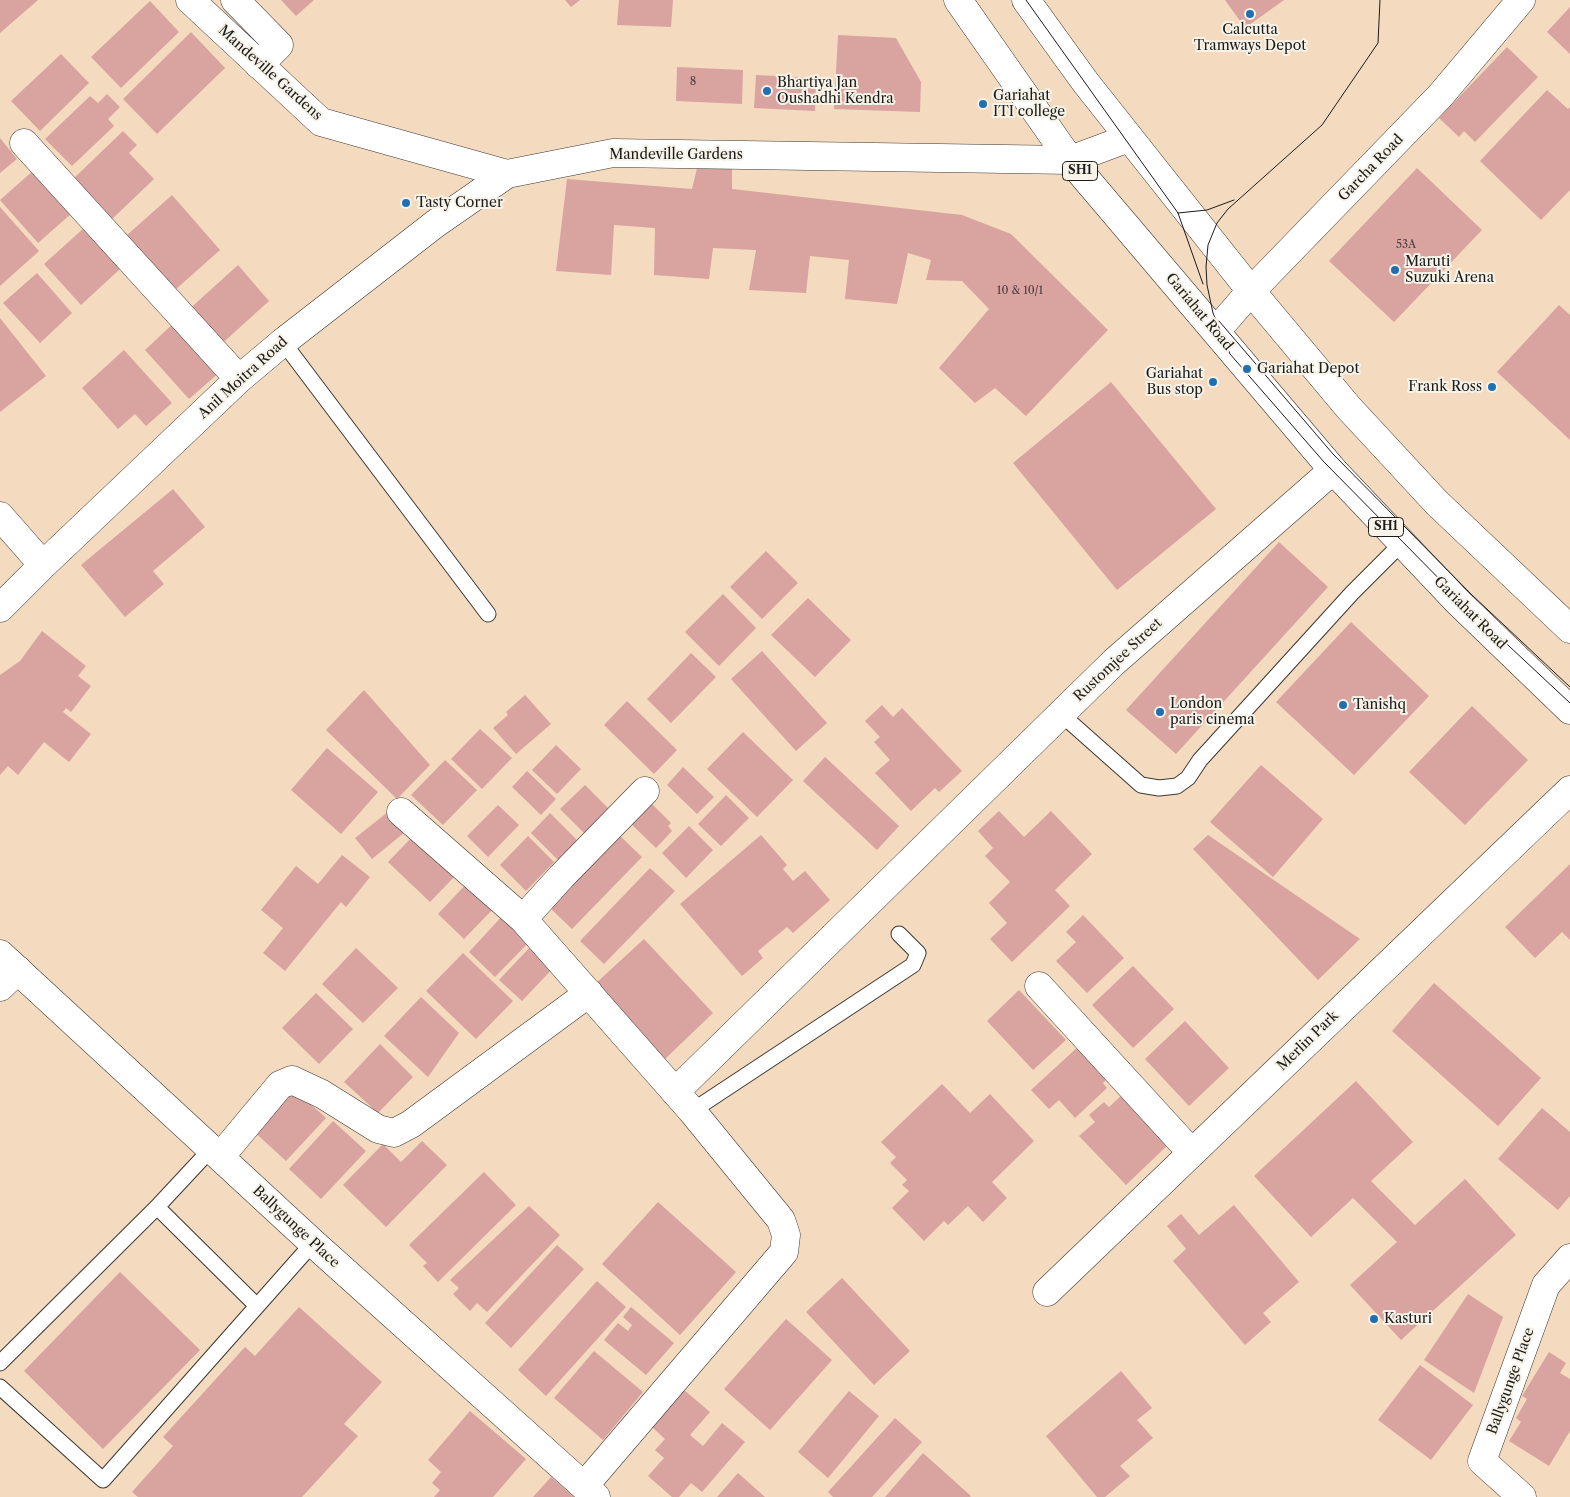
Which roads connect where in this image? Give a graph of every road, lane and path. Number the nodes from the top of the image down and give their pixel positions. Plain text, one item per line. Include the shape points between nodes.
1 (190, 0) edge
2 (235, 0) edge
3 (958, 0) edge
4 (1026, 0) edge
5 (1521, 0) edge
6 (259, 65) junction
7 (1129, 138) junction
8 (24, 143) dead end
9 (1070, 160) junction
10 (507, 174) junction
11 (1251, 291) junction
12 (1216, 331) junction
13 (283, 342) junction
14 (239, 379) junction
15 (1332, 470) junction
16 (0, 516) edge
17 (1402, 543) junction
18 (43, 565) junction
19 (0, 608) edge
20 (488, 614) dead end
21 (1570, 629) edge
22 (1570, 710) edge
23 (1061, 714) junction
24 (1570, 790) edge
25 (645, 792) dead end
26 (401, 812) dead end
27 (523, 919) junction
28 (899, 934) dead end
29 (6, 970) edge
30 (1039, 986) dead end
31 (589, 994) junction
32 (683, 1101) junction
33 (216, 1153) junction
34 (1192, 1153) junction
35 (157, 1207) junction
36 (313, 1243) junction
37 (1570, 1258) edge
38 (1047, 1292) dead end
39 (257, 1306) junction
40 (0, 1363) edge
41 (0, 1387) edge
42 (590, 1492) edge
43 (1522, 1497) edge

1 - 6 street, Mandeville Gardens
2 - 6 street via 279,45
3 - 9 street, Gariahat Road / SH1
4 - 7 street
5 - 11 street, Garcha Road via 1440,96
6 - 10 street, Mandeville Gardens via 321,122
7 - 9 street
7 - 11 street
8 - 14 street
9 - 10 street, Mandeville Gardens via 613,153
9 - 12 street, Gariahat Road / SH1
10 - 13 street, Anil Moitra Road via 435,224
11 - 12 street, Garcha Road
11 - 21 street via 1348,407 1437,503
12 - 15 street, Gariahat Road / SH1
13 - 14 street, Anil Moitra Road
13 - 20 lane
14 - 18 street, Anil Moitra Road
15 - 17 street, Gariahat Road / SH1
15 - 23 street, Rustomjee Street via 1114,662
16 - 18 street
17 - 22 street, Gariahat Road / SH1
17 - 23 lane via 1352,593 1200,760 1188,778 1177,786 1141,785
18 - 19 street, Anil Moitra Road
23 - 32 street, Rustomjee Street via 913,860
24 - 34 street, Merlin Park
25 - 27 street via 560,876
26 - 27 street
27 - 31 street
28 - 32 lane via 918,953 914,965
29 - 33 street, Ballygunge Place
30 - 34 street
31 - 32 street
31 - 33 street via 394,1133 378,1129 322,1094 292,1080 280,1085
32 - 42 street via 781,1220 786,1235 784,1252
33 - 35 lane
33 - 36 street, Ballygunge Place
34 - 38 street, Merlin Park
35 - 39 lane
35 - 40 lane
36 - 39 lane
36 - 42 street, Ballygunge Place
37 - 43 street, Ballygunge Place via 1546,1285 1482,1461
39 - 41 lane via 102,1480

